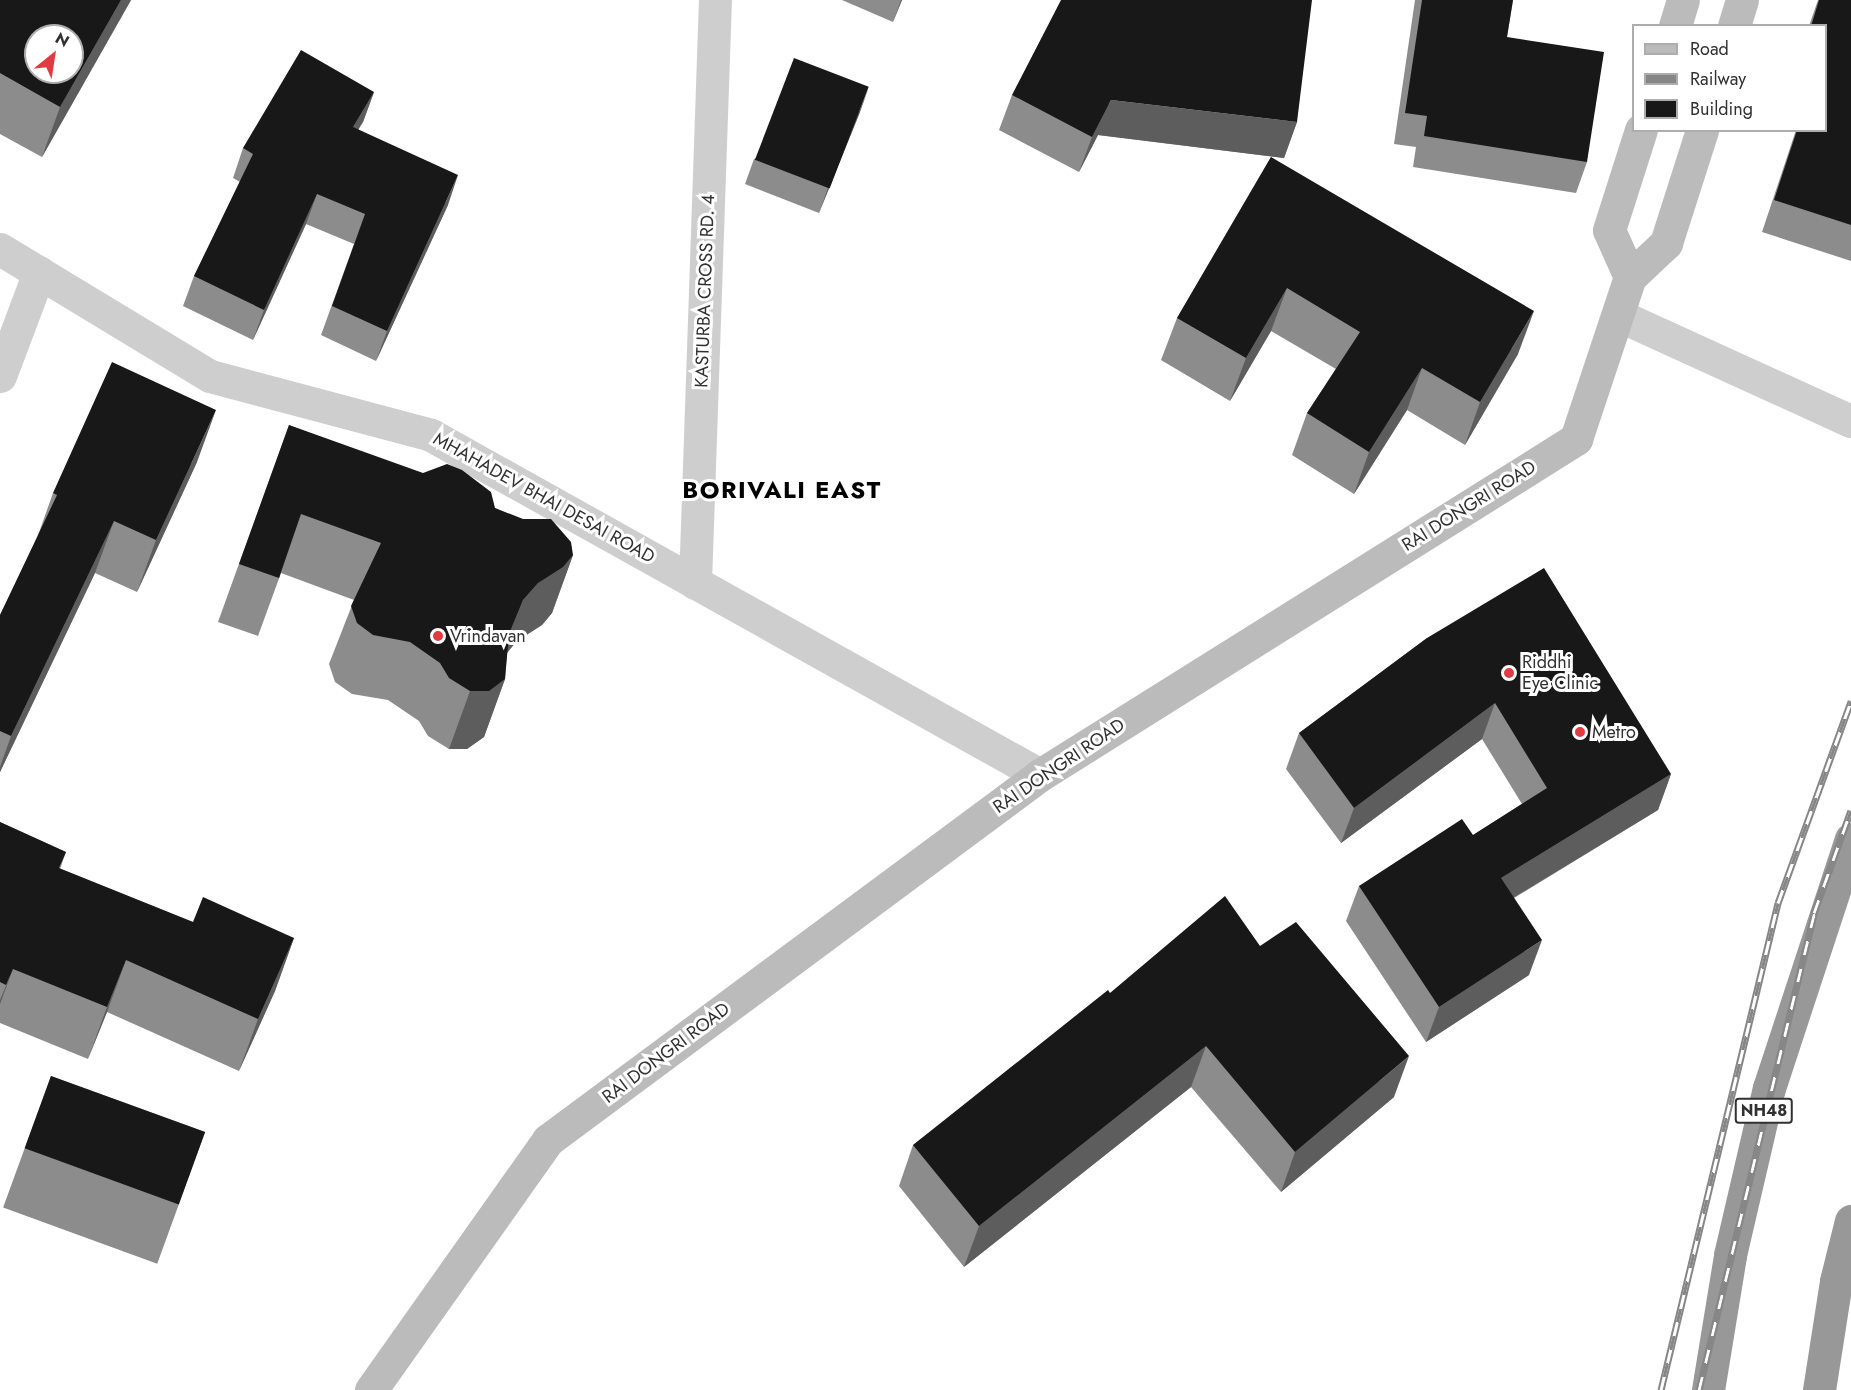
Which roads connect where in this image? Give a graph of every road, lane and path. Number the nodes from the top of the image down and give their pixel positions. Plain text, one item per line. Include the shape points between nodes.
1 (715, 0) edge
2 (1683, 0) edge
3 (1742, 0) edge
4 (1676, 24) edge
5 (1735, 24) edge
6 (1640, 132) edge
7 (1701, 132) edge
8 (0, 249) edge
9 (39, 272) junction
10 (1630, 277) junction
11 (1618, 315) junction
12 (0, 376) edge
13 (1851, 421) edge
14 (696, 583) junction
15 (1040, 775) junction
16 (1851, 839) edge
17 (1851, 1221) edge
18 (371, 1390) edge
19 (1708, 1390) edge
20 (1819, 1390) edge

1 - 14 street, KASTURBA CROSS RD. 4
2 - 4 street
3 - 5 street
6 - 10 street via 1609,230
7 - 10 street via 1666,243
8 - 9 street, MHAHADEV BHAI DESAI ROAD
9 - 12 street
9 - 14 street, MHAHADEV BHAI DESAI ROAD via 210,376 430,435
10 - 11 street, RAI DONGRI ROAD
11 - 13 street
11 - 15 street, RAI DONGRI ROAD via 1576,439
14 - 15 street, MHAHADEV BHAI DESAI ROAD
15 - 18 street, RAI DONGRI ROAD via 548,1140
16 - 19 highway, NH48 via 1769,1088 1730,1255
17 - 20 highway via 1836,1281

